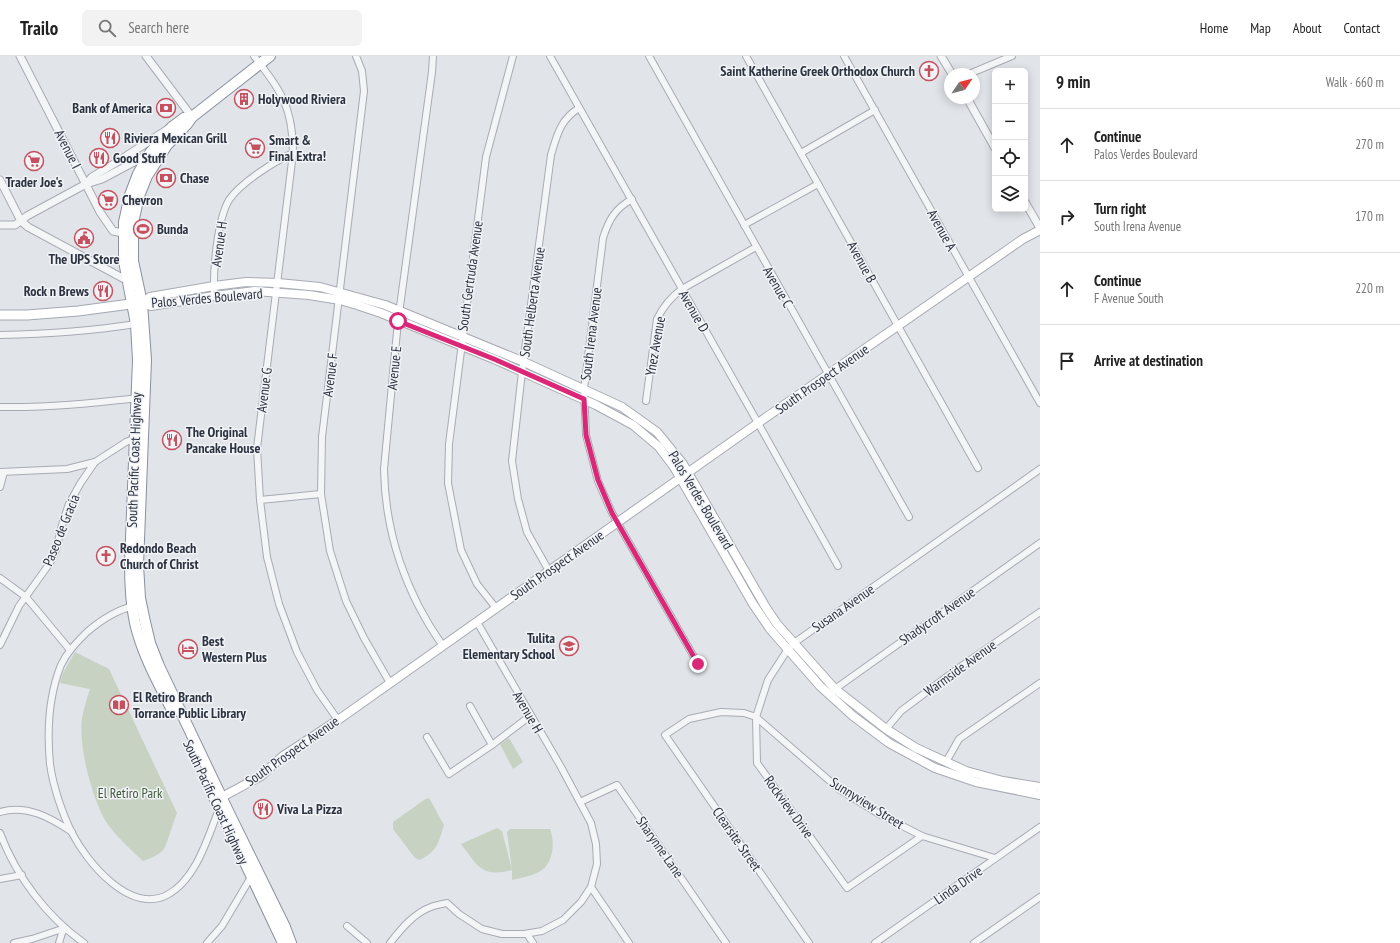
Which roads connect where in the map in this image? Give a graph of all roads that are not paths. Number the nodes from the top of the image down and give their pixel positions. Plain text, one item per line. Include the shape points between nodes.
1 (20, 56) edge
2 (146, 56) edge
3 (270, 56) edge
4 (356, 56) edge
5 (433, 56) edge
6 (513, 56) edge
7 (550, 56) edge
8 (648, 56) edge
9 (746, 56) edge
10 (844, 56) edge
11 (941, 56) edge
12 (1012, 56) edge
13 (257, 60) edge
14 (948, 68) edge
15 (980, 69) edge
16 (969, 104) edge
17 (579, 108) junction
18 (875, 110) junction
19 (192, 117) junction
20 (172, 127) junction
21 (992, 143) edge
22 (293, 153) junction
23 (801, 153) junction
24 (154, 154) junction
25 (0, 180) edge
26 (86, 184) junction
27 (818, 184) junction
28 (632, 198) junction
29 (1028, 207) edge
30 (21, 220) junction
31 (0, 224) edge
32 (744, 225) junction
33 (1040, 229) edge
34 (123, 233) junction
35 (756, 247) junction
36 (132, 254) junction
37 (969, 277) junction
38 (128, 281) junction
39 (278, 283) junction
40 (214, 286) junction
41 (682, 289) junction
42 (276, 292) junction
43 (214, 296) junction
44 (340, 296) junction
45 (137, 303) junction
46 (400, 312) junction
47 (0, 315) edge
48 (398, 321) junction
49 (136, 324) junction
50 (898, 326) junction
51 (0, 335) edge
52 (462, 336) junction
53 (461, 346) junction
54 (524, 362) junction
55 (522, 372) junction
56 (829, 375) junction
57 (584, 389) junction
58 (141, 398) junction
59 (584, 399) junction
60 (646, 401) dead end
61 (1040, 403) edge
62 (0, 407) edge
63 (758, 423) junction
64 (138, 438) junction
65 (95, 462) junction
66 (978, 468) dead end
67 (1040, 469) edge
68 (2, 472) edge
69 (688, 473) junction
70 (681, 478) junction
71 (0, 487) edge
72 (321, 494) junction
73 (260, 500) junction
74 (909, 517) dead end
75 (618, 522) junction
76 (1040, 543) edge
77 (838, 566) dead end
78 (549, 570) junction
79 (0, 578) edge
80 (26, 597) junction
81 (137, 606) junction
82 (496, 608) junction
83 (1040, 612) edge
84 (477, 622) junction
85 (0, 645) edge
86 (442, 646) junction
87 (791, 646) junction
88 (70, 650) junction
89 (698, 664) dead end
90 (156, 677) junction
91 (390, 683) junction
92 (1040, 683) edge
93 (835, 689) junction
94 (470, 706) dead end
95 (861, 710) junction
96 (182, 716) junction
97 (530, 716) junction
98 (756, 717) junction
99 (856, 718) junction
100 (338, 720) junction
101 (886, 730) junction
102 (428, 737) dead end
103 (492, 745) junction
104 (914, 752) junction
105 (946, 762) junction
106 (977, 779) junction
107 (1040, 787) edge
108 (1040, 795) edge
109 (222, 797) junction
110 (580, 802) junction
111 (219, 809) junction
112 (0, 812) edge
113 (1040, 827) edge
114 (72, 832) junction
115 (0, 833) edge
116 (922, 836) junction
117 (996, 858) junction
118 (255, 874) junction
119 (22, 875) junction
120 (0, 879) edge
121 (591, 887) junction
122 (1040, 897) edge
123 (347, 926) dead end
124 (65, 928) junction
125 (527, 934) junction
126 (14, 943) edge
127 (59, 943) edge
128 (84, 943) edge
129 (207, 943) edge
130 (283, 943) edge
131 (291, 943) edge
132 (367, 943) edge
133 (390, 943) edge
134 (533, 943) edge
135 (629, 943) edge
136 (726, 943) edge
137 (809, 943) edge
138 (875, 943) edge
139 (974, 943) edge

1 - 26 street, Avenue I
2 - 19 street
3 - 13 highway, South Pacific Coast Highway
4 - 44 street, Avenue F via 362,72 364,91
5 - 46 street, Avenue E
6 - 52 street, South Gertruda Avenue via 486,157
7 - 17 street, Avenue D
8 - 32 street, Avenue C
9 - 23 street, Avenue B
10 - 18 street, Avenue A
11 - 14 street
12 - 15 street
13 - 19 highway, South Pacific Coast Highway
13 - 22 street, Avenue G via 278,88 286,106 293,136
16 - 21 street
17 - 28 street, Avenue D
17 - 54 street, South Helberta Avenue via 563,122 551,155
18 - 23 street
18 - 37 street, Avenue A
19 - 20 highway, South Pacific Coast Highway via 184,118
19 - 24 highway, South Pacific Coast Highway
20 - 24 highway, South Pacific Coast Highway
20 - 26 street via 92,177
22 - 39 street, Avenue G
22 - 40 street, Avenue H via 281,158 238,189 225,208 219,229
23 - 27 street, Avenue B
24 - 26 street
24 - 34 highway, South Pacific Coast Highway via 138,174 126,208
24 - 36 highway, South Pacific Coast Highway via 139,196 133,223
25 - 30 street
26 - 30 street
26 - 34 street, Avenue I via 112,231
27 - 32 street
27 - 50 street, Avenue B
28 - 41 street, Avenue D
28 - 57 street, South Irena Avenue via 614,213 603,238
29 - 33 street
30 - 31 street via 15,225
30 - 38 street via 28,227
32 - 35 street, Avenue C
33 - 37 main road, South Prospect Avenue
34 - 36 highway via 128,235 128,252
34 - 38 highway, South Pacific Coast Highway
35 - 41 street, Ynez Avenue
35 - 56 street, Avenue C
36 - 45 highway, South Pacific Coast Highway
37 - 50 main road, South Prospect Avenue
37 - 61 street, Avenue A
38 - 45 highway, South Pacific Coast Highway
39 - 40 main road, Palos Verdes Boulevard via 246,282
39 - 42 street, Avenue G
39 - 44 main road, Palos Verdes Boulevard via 320,287
40 - 43 street, Avenue H
40 - 45 main road, Palos Verdes Boulevard via 149,297
41 - 60 street, Ynez Avenue via 673,295 657,319
41 - 63 street, Avenue D
42 - 43 main road, Palos Verdes Boulevard via 255,291
42 - 44 main road, Palos Verdes Boulevard
42 - 73 street, Avenue G via 257,448
43 - 45 main road, Palos Verdes Boulevard via 151,306
44 - 46 main road, Palos Verdes Boulevard via 379,303
44 - 48 main road, Palos Verdes Boulevard
44 - 72 street, Avenue F via 322,437
45 - 47 main road, Palos Verdes Boulevard via 78,311
45 - 49 highway, South Pacific Coast Highway
45 - 58 highway, South Pacific Coast Highway via 146,360
46 - 48 street, Avenue E
46 - 52 main road, Palos Verdes Boulevard
48 - 53 main road, Palos Verdes Boulevard
48 - 86 street, Avenue E via 384,469 386,502 395,550 407,584
49 - 51 street, Palos Verdes Boulevard via 58,334
49 - 58 highway, South Pacific Coast Highway
50 - 56 main road, South Prospect Avenue
50 - 66 street, Avenue B
52 - 53 street, South Gertruda Avenue
52 - 54 main road, Palos Verdes Boulevard
53 - 55 main road, Palos Verdes Boulevard
53 - 82 street, South Gertruda Avenue via 449,444 448,483 461,550 477,584
54 - 55 street, South Helberta Avenue
54 - 57 main road, Palos Verdes Boulevard
55 - 59 main road, Palos Verdes Boulevard
55 - 78 street, South Helberta Avenue via 512,461 518,500 527,532
56 - 63 main road, South Prospect Avenue
56 - 74 street, Avenue C
57 - 59 street, South Irena Avenue
57 - 69 main road, Palos Verdes Boulevard via 622,407 640,419 656,432
58 - 62 street via 31,408
58 - 64 highway, South Pacific Coast Highway
59 - 70 main road, Palos Verdes Boulevard via 633,425 659,447
59 - 75 street, South Irena Avenue via 586,435 598,480
63 - 69 main road, South Prospect Avenue
63 - 77 street, Avenue D
64 - 65 street, Paseo de Gracia
64 - 81 highway, South Pacific Coast Highway via 130,564
65 - 68 street via 67,469
65 - 80 street, Paseo de Gracia via 69,504 50,563
67 - 87 street, Susana Avenue
68 - 71 street
69 - 70 main road, South Prospect Avenue
69 - 87 main road, Palos Verdes Boulevard
70 - 75 main road, South Prospect Avenue
70 - 87 main road, Palos Verdes Boulevard via 753,604 770,629
72 - 73 street
72 - 91 street, Avenue F via 330,551 346,601
73 - 100 street, Avenue G via 267,557 279,604 297,652 317,690
75 - 78 main road, South Prospect Avenue
75 - 89 street, South Irena Avenue
76 - 93 street, Shadycroft Avenue
78 - 82 main road, South Prospect Avenue
79 - 80 street
80 - 85 street, Paseo de Gracia
80 - 88 street
81 - 88 street via 105,618
81 - 90 highway, South Pacific Coast Highway via 136,624
81 - 96 highway, South Pacific Coast Highway
82 - 84 main road, South Prospect Avenue
83 - 101 street, Warmside Avenue via 901,711
84 - 86 main road, South Prospect Avenue
84 - 97 street, Avenue H
86 - 91 main road, South Prospect Avenue
87 - 93 main road, Palos Verdes Boulevard
87 - 98 street, Susana Avenue via 768,680
87 - 99 main road, Palos Verdes Boulevard via 820,686
88 - 114 street via 61,664 55,685 49,741 50,765 56,793
90 - 96 highway via 164,686 178,715
90 - 111 highway, South Pacific Coast Highway
91 - 100 main road, South Prospect Avenue
92 - 105 street via 959,739
93 - 95 main road, Palos Verdes Boulevard
94 - 103 street
95 - 99 main road
95 - 101 main road, Palos Verdes Boulevard
96 - 109 highway, South Pacific Coast Highway
97 - 103 street
97 - 110 street, Avenue H
98 - 116 street, Sunnyview Street via 839,789 879,814
98 - 116 street, Rockview Drive via 757,763 847,888
98 - 137 street, Clearsite Street via 744,713 721,712 689,719 665,735
99 - 104 main road, Palos Verdes Boulevard via 889,743
100 - 109 main road, South Prospect Avenue via 283,756 261,776
101 - 104 main road, Palos Verdes Boulevard
102 - 103 street via 449,774
104 - 105 main road, Palos Verdes Boulevard
104 - 106 main road, Palos Verdes Boulevard via 935,768
105 - 106 main road, Palos Verdes Boulevard
106 - 107 main road, Palos Verdes Boulevard
106 - 108 main road, Palos Verdes Boulevard
109 - 111 main road
109 - 118 highway, South Pacific Coast Highway
110 - 121 street, Avenue H via 591,823 596,844 597,864
110 - 136 street, Sharynne Lane via 617,785
111 - 114 street via 206,845 187,876 178,887 166,895 150,899 134,897 114,884 95,865
111 - 118 highway, South Pacific Coast Highway
112 - 114 street via 32,812 54,820
113 - 117 street, Linda Drive
115 - 119 street
116 - 117 street, Sunnyview Street
117 - 138 street, Linda Drive
118 - 129 street via 222,926
118 - 130 highway, South Pacific Coast Highway
118 - 131 highway, South Pacific Coast Highway via 286,927
119 - 120 street
119 - 124 street via 33,893
121 - 125 street via 581,902 562,920 542,931
121 - 135 street
122 - 139 street
123 - 132 street
124 - 126 street
124 - 127 street
124 - 128 street
125 - 133 street via 502,934 482,930 447,903 422,912
125 - 134 street

